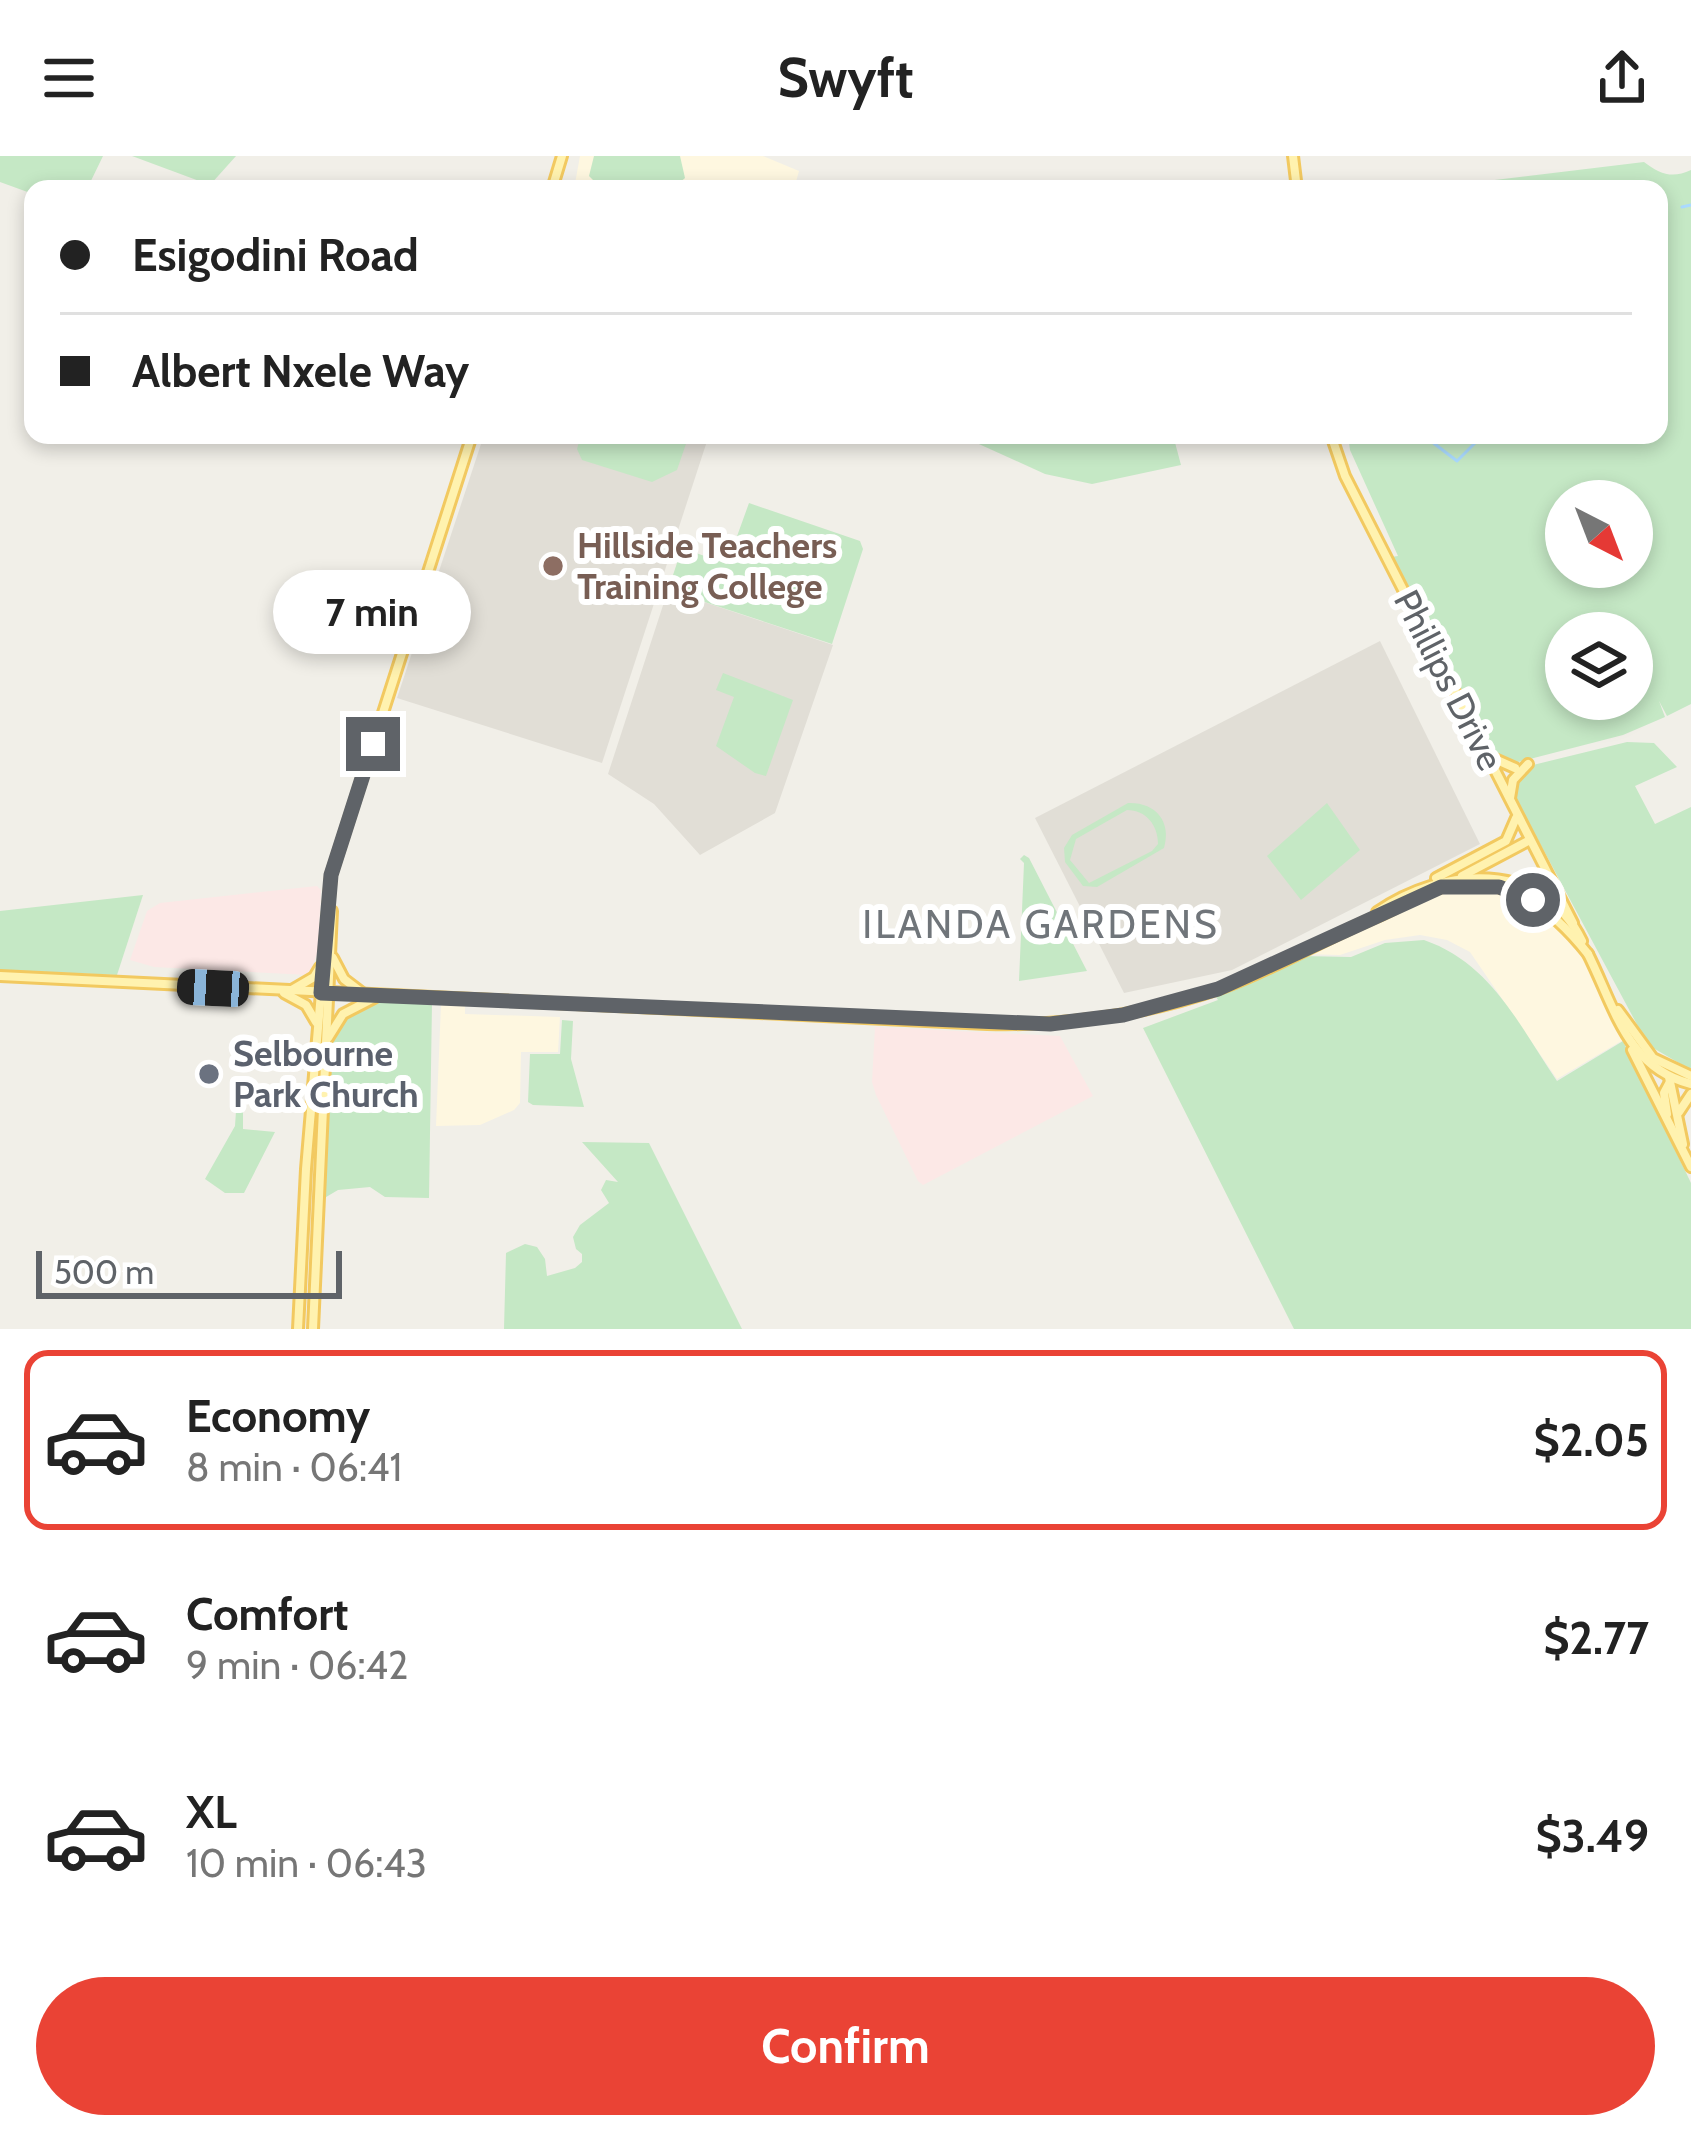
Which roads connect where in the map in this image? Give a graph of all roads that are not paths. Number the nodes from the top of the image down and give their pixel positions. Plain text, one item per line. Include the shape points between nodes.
1 (469, 444) edge
2 (1334, 444) edge
3 (1487, 755) junction
4 (1528, 764) dead end
5 (1515, 767) dead end
6 (1510, 800) junction
7 (1516, 812) junction
8 (1530, 840) junction
9 (1457, 878) junction
10 (1441, 887) junction
11 (1398, 898) junction
12 (1366, 920) junction
13 (1573, 923) junction
14 (1588, 954) junction
15 (327, 955) junction
16 (0, 976) edge
17 (285, 992) junction
18 (325, 994) junction
19 (365, 995) junction
20 (381, 996) junction
21 (1613, 1004) junction
22 (318, 1029) junction
23 (1629, 1043) junction
24 (325, 1047) junction
25 (1644, 1050) junction
26 (1671, 1079) junction
27 (1691, 1080) edge
28 (1691, 1094) edge
29 (1673, 1120) junction
30 (1691, 1168) edge
31 (298, 1329) edge
32 (313, 1329) edge

1 - 15 main road via 334,872
2 - 3 main road, Phillips Drive
3 - 5 main road
3 - 6 main road, Phillips Drive
4 - 6 main road
6 - 7 main road, Phillips Drive
7 - 8 main road, Phillips Drive
7 - 11 main road via 1506,841
8 - 9 main road
8 - 13 main road, Phillips Drive
9 - 10 main road
9 - 11 main road
9 - 13 main road via 1517,885
10 - 12 main road
10 - 14 main road via 1520,894 1549,911
11 - 12 main road
12 - 20 main road via 1218,989 1050,1024
13 - 14 main road, Phillips Drive
14 - 21 main road, Phillips Drive
15 - 17 main road via 314,977
15 - 18 main road
15 - 19 main road
16 - 17 main road
17 - 18 main road
17 - 22 main road via 306,1005
18 - 19 main road
18 - 22 main road
18 - 24 main road
19 - 20 main road
20 - 24 main road via 343,1014
21 - 23 main road
21 - 25 main road
22 - 31 main road
23 - 26 main road
23 - 29 main road
24 - 32 main road
25 - 26 main road
25 - 27 main road
26 - 27 main road
26 - 29 main road via 1664,1094
28 - 29 main road
29 - 30 main road

